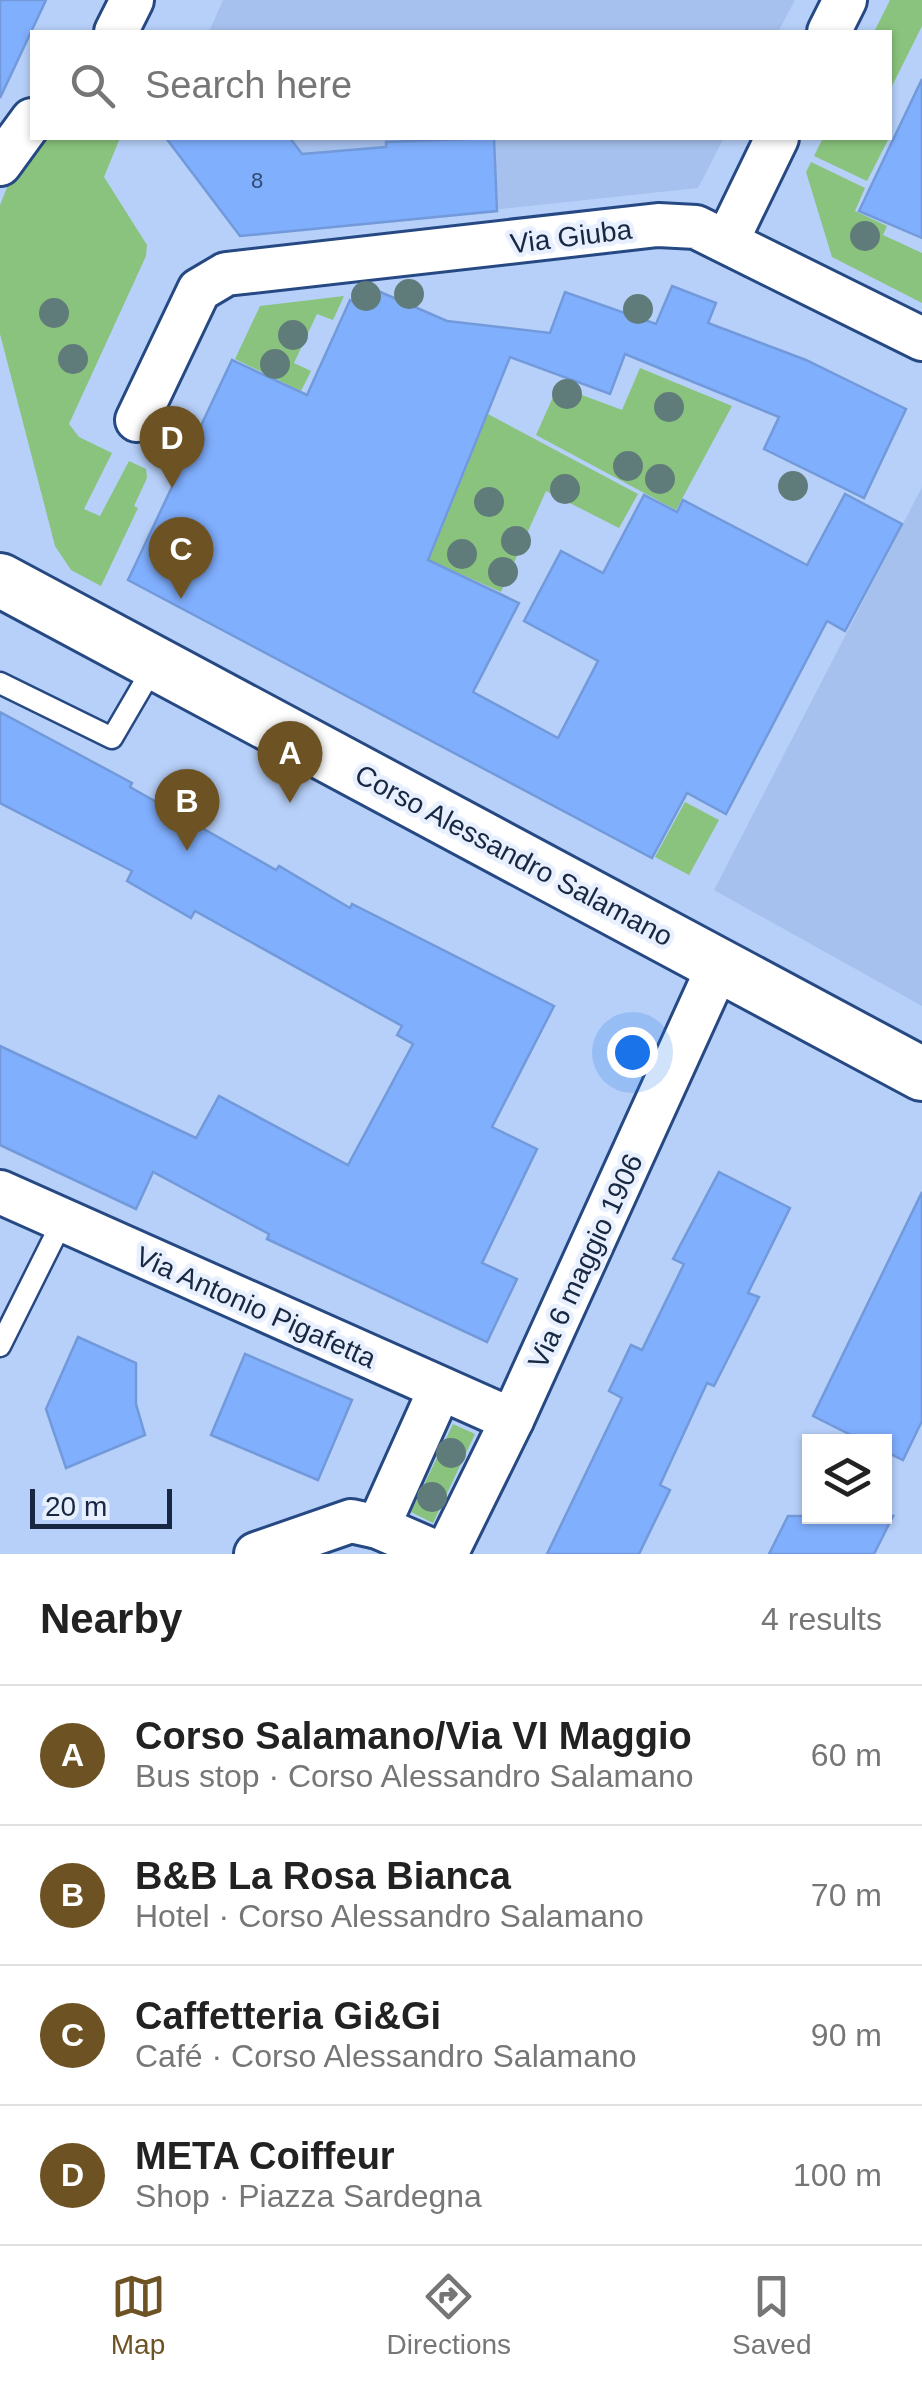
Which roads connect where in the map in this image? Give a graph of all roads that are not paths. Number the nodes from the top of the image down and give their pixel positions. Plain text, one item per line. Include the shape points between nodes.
1 (132, 0) edge
2 (844, 0) edge
3 (117, 30) edge
4 (830, 30) edge
5 (30, 116) edge
6 (0, 117) edge
7 (30, 119) edge
8 (776, 140) edge
9 (0, 164) edge
10 (727, 241) junction
11 (922, 339) edge
12 (136, 420) dead end
13 (0, 580) edge
14 (156, 663) junction
15 (0, 684) edge
16 (719, 965) junction
17 (922, 1074) edge
18 (0, 1192) edge
19 (62, 1220) junction
20 (0, 1346) edge
21 (440, 1389) junction
22 (512, 1420) junction
23 (378, 1527) junction
24 (256, 1554) edge
25 (443, 1554) edge

1 - 3 street
2 - 4 street
5 - 6 street
7 - 9 street
8 - 10 street
10 - 11 street, Via Giuba
10 - 12 street, Via Giuba via 696,227 658,226 226,274 199,290
13 - 14 street, Corso Alessandro Salamano
14 - 15 lane via 112,738
14 - 16 street, Corso Alessandro Salamano
16 - 17 street, Corso Alessandro Salamano
16 - 22 street, Via 6 maggio 1906
18 - 19 street, Via Antonio Pigafetta
19 - 20 lane
19 - 21 street, Via Antonio Pigafetta
21 - 22 street, Via Antonio Pigafetta
21 - 23 street
22 - 25 street, Via 6 maggio 1906
23 - 24 street via 351,1521
23 - 25 street

